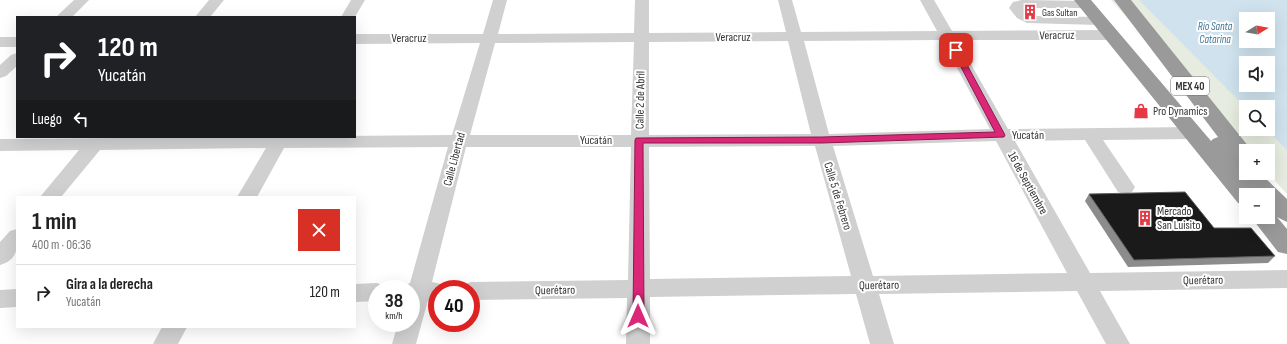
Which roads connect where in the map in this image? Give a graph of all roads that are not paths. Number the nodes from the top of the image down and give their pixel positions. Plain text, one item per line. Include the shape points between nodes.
1 (82, 0) edge
2 (217, 0) edge
3 (358, 0) edge
4 (500, 0) edge
5 (642, 0) edge
6 (785, 0) edge
7 (927, 0) edge
8 (1122, 0) edge
9 (1089, 1) edge
10 (1039, 4) junction
11 (64, 16) edge
12 (203, 16) edge
13 (349, 16) edge
14 (1052, 20) junction
15 (1104, 28) junction
16 (1063, 35) junction
17 (948, 36) junction
18 (795, 37) junction
19 (489, 38) junction
20 (642, 38) junction
21 (356, 39) edge
22 (0, 42) edge
23 (16, 42) edge
24 (16, 59) edge
25 (0, 72) edge
26 (1208, 131) junction
27 (1090, 134) junction
28 (1001, 135) junction
29 (280, 139) edge
30 (639, 140) junction
31 (822, 140) junction
32 (98, 141) edge
33 (459, 141) junction
34 (0, 145) edge
35 (1239, 152) edge
36 (1239, 165) edge
37 (1253, 180) edge
38 (1264, 180) edge
39 (1125, 187) dead end
40 (1241, 188) edge
41 (51, 196) edge
42 (248, 196) edge
43 (1287, 209) edge
44 (1287, 213) edge
45 (1269, 224) edge
46 (16, 238) edge
47 (1287, 245) edge
48 (0, 257) edge
49 (1287, 279) edge
50 (1083, 282) junction
51 (865, 285) junction
52 (638, 288) junction
53 (480, 291) edge
54 (368, 292) edge
55 (422, 292) edge
56 (356, 293) edge
57 (16, 298) edge
58 (0, 299) edge
59 (174, 328) edge
60 (407, 332) edge
61 (165, 344) edge
62 (404, 344) edge
63 (638, 344) edge
64 (882, 344) edge
65 (1118, 344) edge

1 - 11 street
2 - 12 street
3 - 13 street
4 - 19 street, Calle Libertad
5 - 20 street, Calle 2 de Abril
6 - 18 street, Calle 5 de Febrero
7 - 17 street, 16 de Septiembre
8 - 26 highway, MEX 40
9 - 10 street
9 - 15 highway, MEX 40
9 - 26 highway, MEX 40 via 1140,49
10 - 14 street
10 - 14 street via 1020,5 1016,8 1028,18
14 - 15 street
14 - 16 street
15 - 16 street, Veracruz
15 - 26 highway, MEX 40
16 - 17 street, Veracruz
17 - 18 street, Veracruz
17 - 28 street, 16 de Septiembre
18 - 20 street, Veracruz
18 - 31 street, Calle 5 de Febrero
19 - 20 street, Veracruz
19 - 21 street, Veracruz
19 - 33 street, Calle Libertad
20 - 30 street, Calle 2 de Abril
22 - 23 street
24 - 25 street
26 - 27 street, Yucatán
26 - 35 highway, MEX 40
26 - 36 highway, MEX 40
26 - 40 highway, MEX 40
27 - 28 street, Yucatán
27 - 39 street
28 - 31 street, Yucatán
28 - 50 street, 16 de Septiembre
29 - 32 street, Yucatán
29 - 33 street, Yucatán
29 - 42 street
30 - 31 street, Yucatán
30 - 33 street, Yucatán
30 - 52 street, Calle 2 de Abril
31 - 51 street, Calle 5 de Febrero
32 - 34 street, Yucatán
32 - 41 street
33 - 55 street, Calle Libertad
37 - 44 highway, MEX 40
38 - 43 highway
45 - 47 highway
46 - 48 street
49 - 50 street, Querétaro
50 - 51 street, Querétaro
50 - 65 street, 16 de Septiembre
51 - 52 street, Querétaro
51 - 64 street, Calle 5 de Febrero
52 - 53 street, Querétaro
52 - 63 street, Calle 2 de Abril
54 - 56 street
57 - 58 street
59 - 61 street
60 - 62 street

